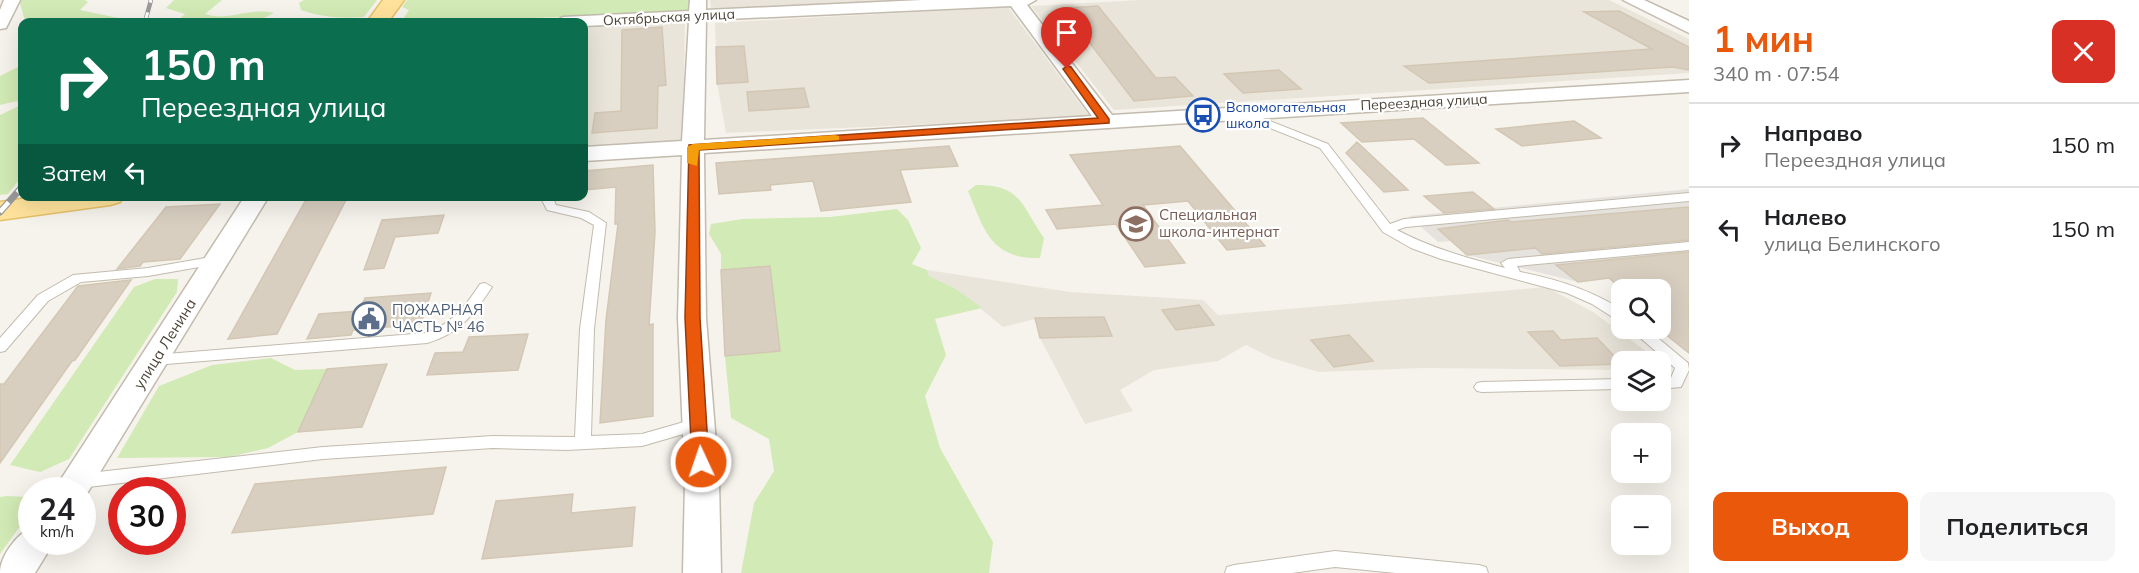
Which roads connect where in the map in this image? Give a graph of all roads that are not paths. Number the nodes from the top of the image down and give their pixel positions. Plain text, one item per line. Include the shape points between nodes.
1 (12, 0) edge
2 (394, 0) edge
3 (1016, 0) edge
4 (1028, 0) edge
5 (1631, 0) edge
6 (698, 8) edge
7 (380, 18) edge
8 (588, 19) edge
9 (0, 24) edge
10 (1689, 28) edge
11 (1689, 86) edge
12 (1242, 113) junction
13 (1106, 121) junction
14 (693, 147) junction
15 (588, 154) edge
16 (1689, 197) edge
17 (73, 201) edge
18 (254, 201) edge
19 (548, 201) edge
20 (0, 211) edge
21 (1387, 229) junction
22 (1689, 246) edge
23 (218, 260) junction
24 (1516, 275) junction
25 (485, 287) dead end
26 (1611, 310) edge
27 (1649, 339) edge
28 (0, 346) edge
29 (1664, 351) edge
30 (1671, 357) edge
31 (154, 360) junction
32 (1671, 383) edge
33 (1611, 384) edge
34 (1482, 387) dead end
35 (698, 424) junction
36 (583, 442) junction
37 (80, 477) edge
38 (96, 483) edge
39 (27, 555) edge
40 (14, 573) edge
41 (702, 573) edge
42 (1234, 573) edge
43 (1479, 573) edge

1 - 9 street
2 - 7 main road
3 - 4 street, Октябрьская улица
3 - 6 street, Октябрьская улица
3 - 13 street
5 - 10 street
6 - 8 street, Октябрьская улица
6 - 14 street
11 - 12 street, Переездная улица
12 - 13 street, Переездная улица
12 - 21 lane via 1324,146
13 - 14 street, Переездная улица
14 - 15 street, Переездная улица
14 - 35 street via 692,318
16 - 21 lane via 1404,223
17 - 20 main road
18 - 23 street, улица Ленина
19 - 36 lane via 551,207 600,223 587,329
21 - 24 lane via 1446,256
22 - 24 lane via 1508,263
23 - 28 lane via 78,278 42,298
23 - 31 street, улица Ленина
24 - 26 lane via 1590,296
25 - 31 lane via 465,318 447,332 427,338
27 - 29 lane
30 - 32 lane via 1683,367 1676,383
31 - 37 street, улица Ленина
33 - 34 lane
35 - 36 lane via 642,440
35 - 41 street
36 - 38 lane via 493,442 323,453
39 - 40 street
42 - 43 lane via 1335,559

